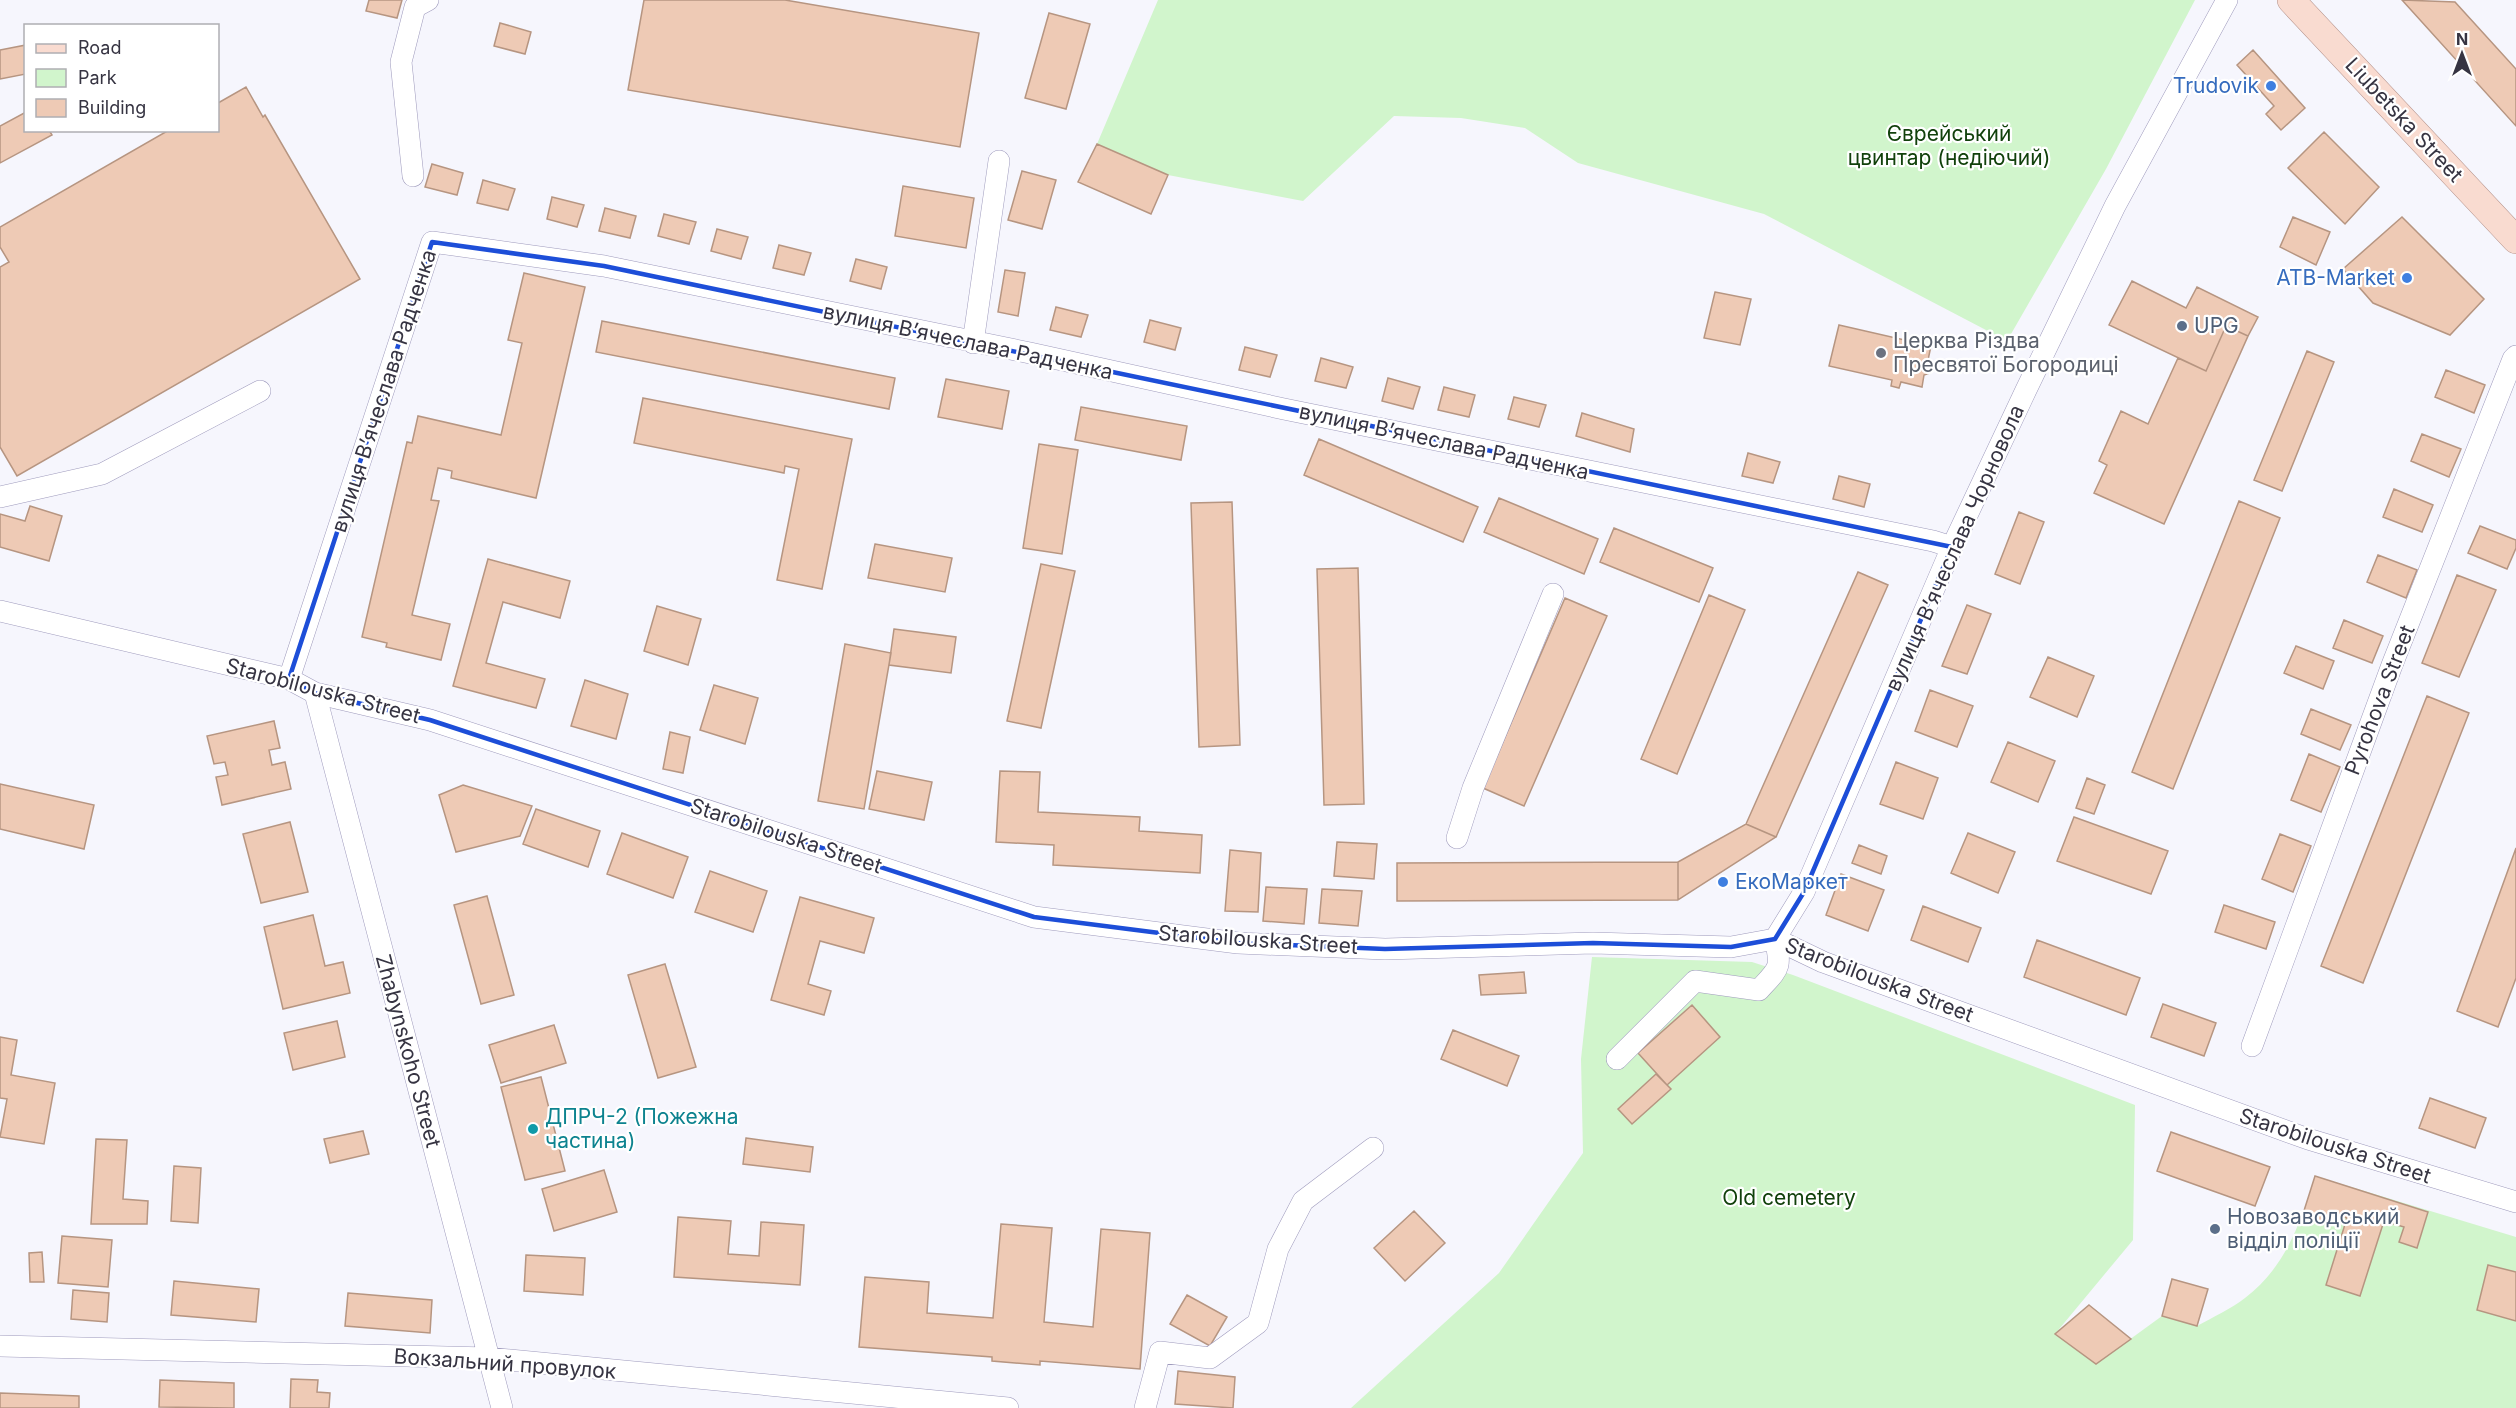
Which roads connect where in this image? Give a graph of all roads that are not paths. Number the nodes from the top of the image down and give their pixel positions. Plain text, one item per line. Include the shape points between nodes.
1 (428, 0) edge
2 (2227, 0) edge
3 (2291, 0) edge
4 (999, 161) dead end
5 (413, 176) dead end
6 (2516, 240) edge
7 (973, 343) junction
8 (2516, 356) edge
9 (260, 391) dead end
10 (0, 497) edge
11 (1952, 547) junction
12 (1553, 594) dead end
13 (0, 612) edge
14 (289, 679) junction
15 (315, 693) junction
16 (1457, 838) dead end
17 (1775, 939) junction
18 (2252, 1046) dead end
19 (1617, 1059) dead end
20 (1373, 1148) dead end
21 (2516, 1202) edge
22 (0, 1346) edge
23 (488, 1358) junction
24 (502, 1408) edge
25 (1008, 1408) edge
26 (1145, 1408) edge

1 - 5 street via 415,7 401,62
2 - 11 street, вулиця Вʼячеслава Чорновола via 2115,206
3 - 6 main road, Liubetska Street
4 - 7 street
7 - 11 street, вулиця Вʼячеслава Радченка
7 - 14 street, вулиця Вʼячеслава Радченка via 603,266 432,242
8 - 18 street, Pyrohova Street via 2392,664
9 - 10 street via 102,474
11 - 17 street, вулиця Вʼячеслава Чорновола via 1804,892
12 - 16 street via 1473,788
13 - 14 street, Starobilouska Street
14 - 15 street, Starobilouska Street
15 - 17 street, Starobilouska Street via 430,720 1034,917 1238,943 1384,949 1593,943 1731,947
15 - 23 street, Zhabynskoho Street
17 - 19 street via 1780,962 1759,990 1695,981
17 - 21 street, Starobilouska Street via 1822,962 2228,1111
20 - 26 street via 1303,1201 1278,1249 1258,1323 1210,1358 1160,1352
22 - 23 street, Вокзальний провулок
23 - 24 street, Zhabynskoho Street
23 - 25 street, Вокзальний провулок

